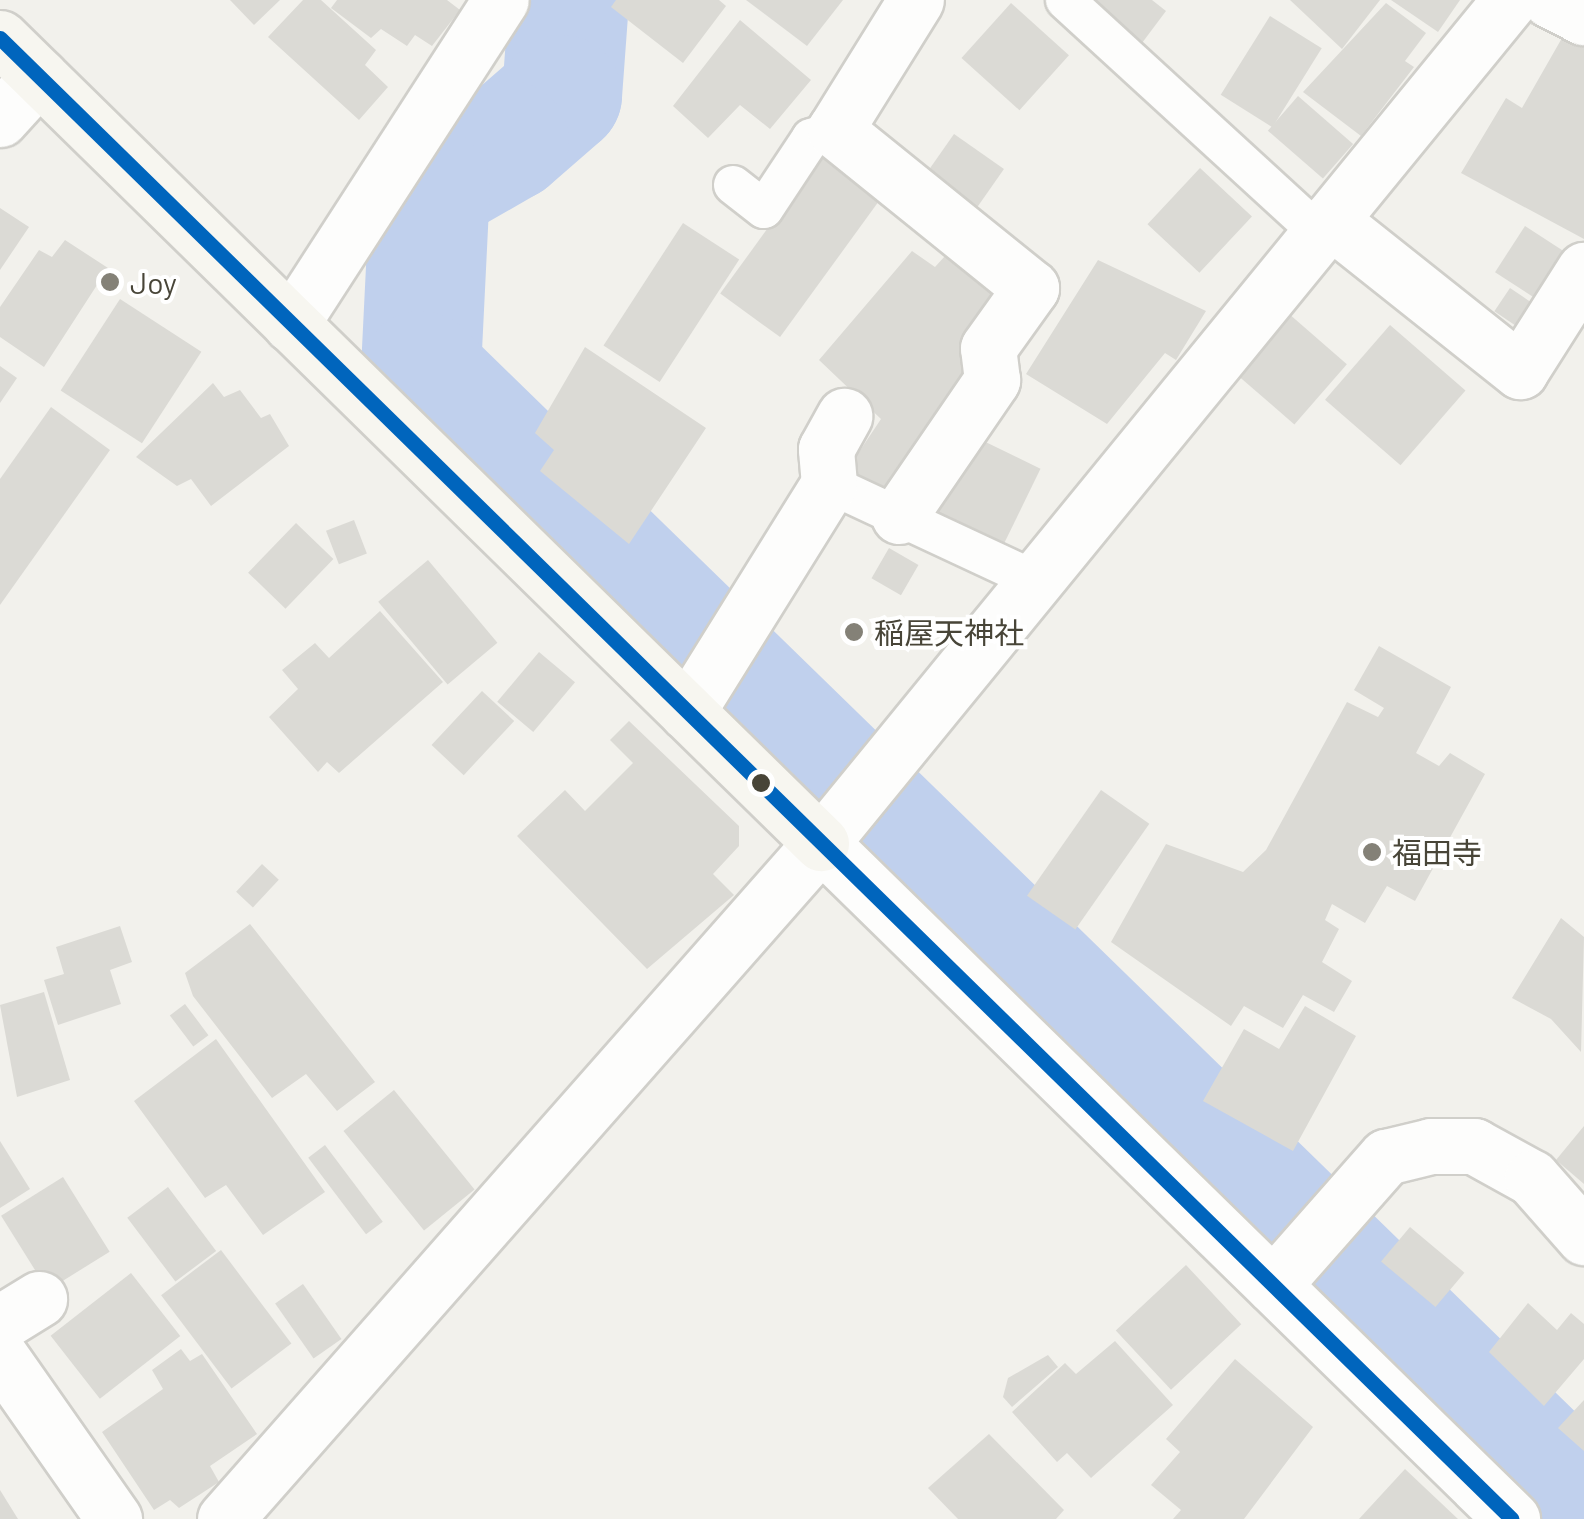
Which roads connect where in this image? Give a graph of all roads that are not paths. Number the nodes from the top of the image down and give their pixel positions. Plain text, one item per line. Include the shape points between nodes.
1 (501, 0) edge
2 (916, 0) edge
3 (1065, 0) edge
4 (1510, 0) edge
5 (1550, 0) edge
6 (1584, 17) edge
7 (0, 38) edge
8 (38, 76) junction
9 (0, 119) edge
10 (835, 130) junction
11 (733, 185) dead end
12 (1325, 226) junction
13 (1584, 270) edge
14 (291, 324) junction
15 (844, 416) dead end
16 (830, 484) junction
17 (899, 516) junction
18 (1036, 580) junction
19 (688, 709) junction
20 (821, 843) junction
21 (1584, 1237) edge
22 (1299, 1253) junction
23 (0, 1356) edge
24 (114, 1519) edge
25 (226, 1519) edge
26 (1512, 1519) edge

1 - 14 street
2 - 10 street
3 - 12 lane
4 - 12 street
5 - 6 street
7 - 8 street
8 - 9 street
8 - 14 street
10 - 11 lane via 811,138 764,209
10 - 17 street via 1031,288 988,348 992,380
12 - 13 street via 1520,371
12 - 18 street
14 - 19 street
15 - 16 street via 826,449
16 - 17 lane
16 - 19 street via 736,643
17 - 18 lane
18 - 20 street
19 - 20 street
20 - 22 street
20 - 25 street
21 - 22 street via 1532,1178 1474,1146 1386,1157
22 - 26 street
23 - 24 street

